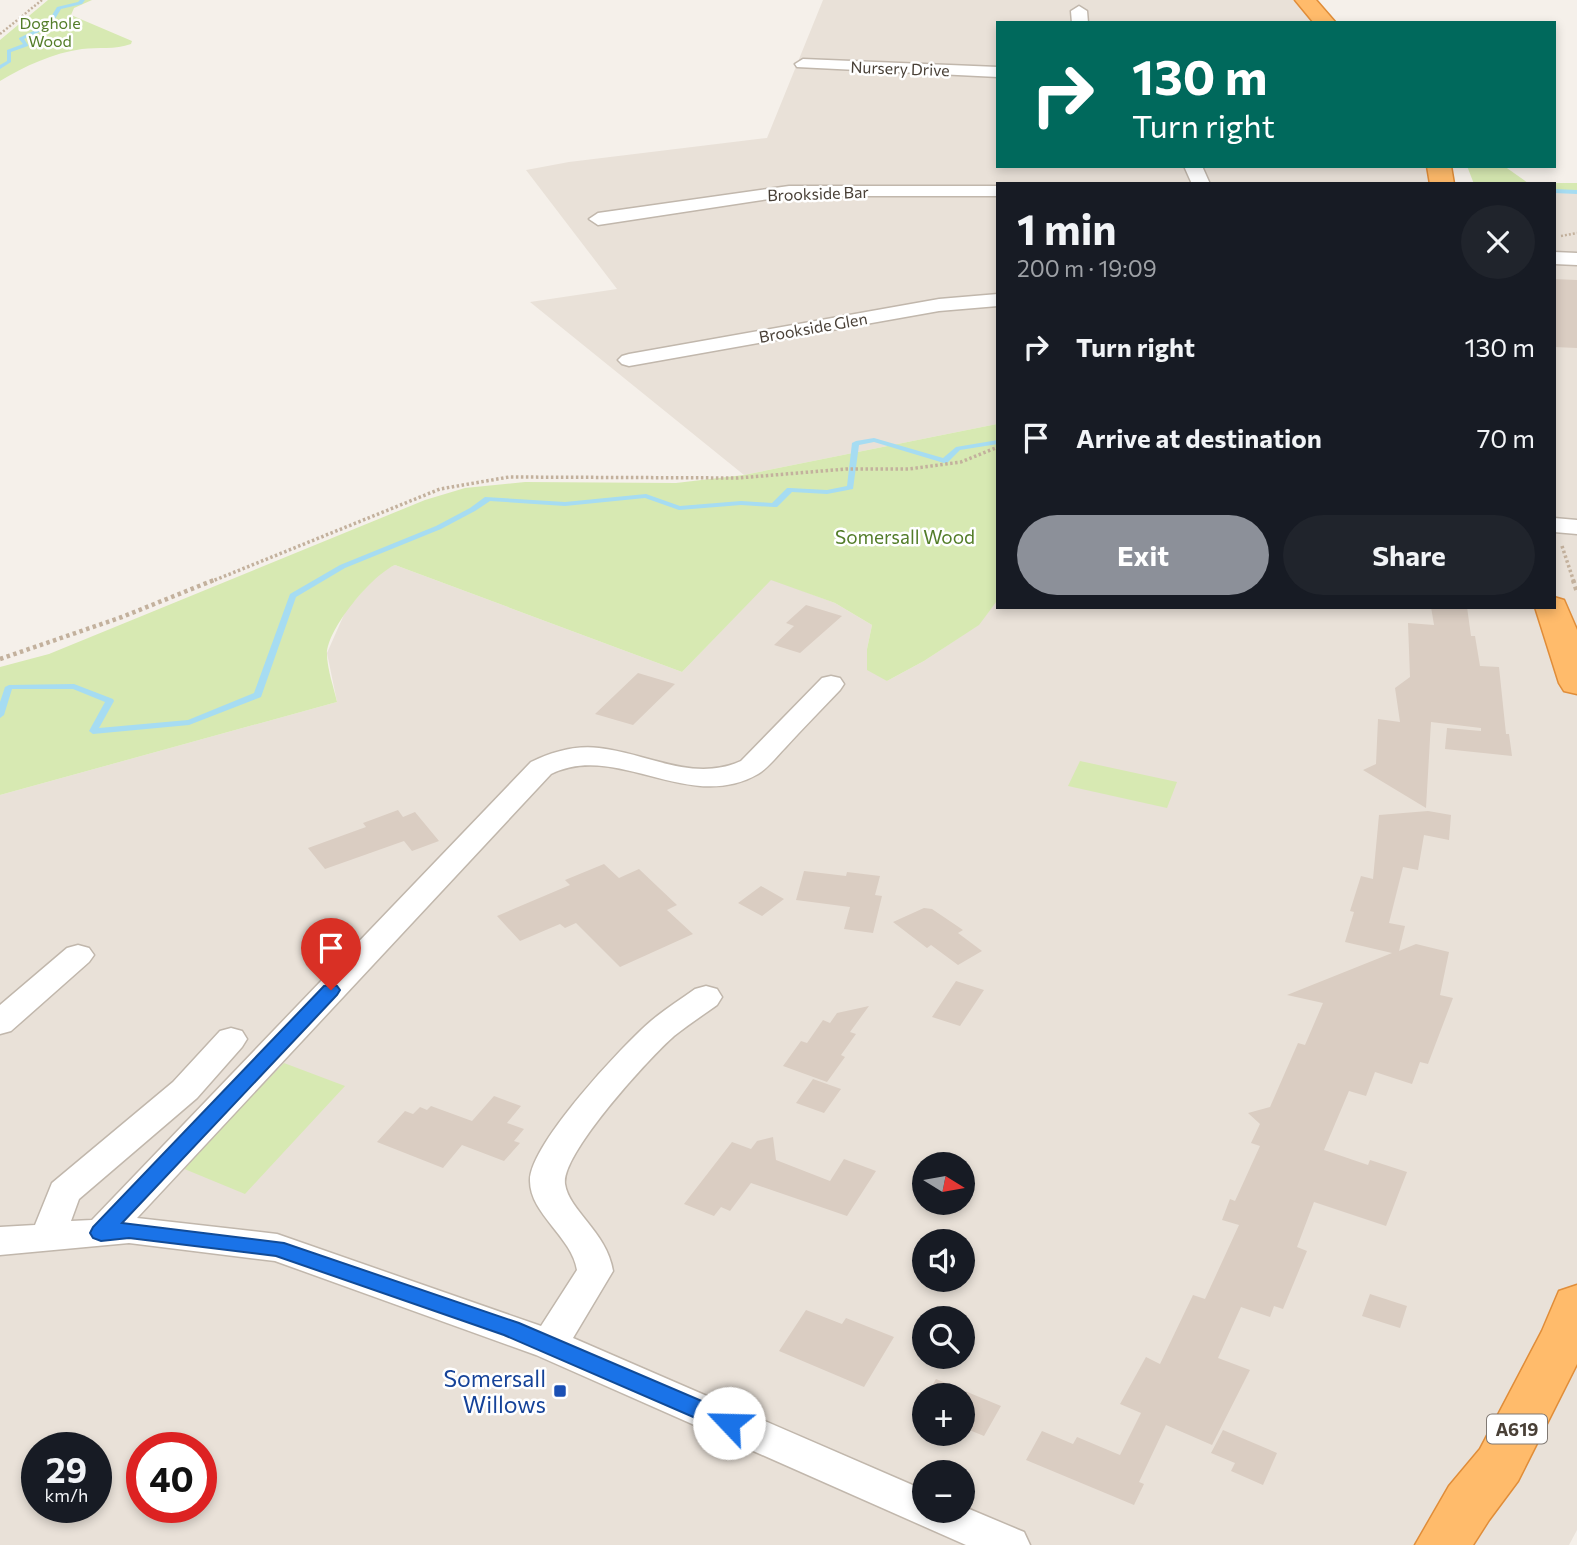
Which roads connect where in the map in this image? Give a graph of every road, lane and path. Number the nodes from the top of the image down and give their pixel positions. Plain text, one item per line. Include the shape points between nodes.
1 (42, 0) edge
2 (1305, 0) edge
3 (1324, 21) edge
4 (0, 34) edge
5 (803, 64) dead end
6 (996, 72) edge
7 (996, 191) edge
8 (598, 219) dead end
9 (1577, 233) edge
10 (1556, 237) edge
11 (1556, 258) edge
12 (1577, 259) edge
13 (996, 300) edge
14 (629, 359) dead end
15 (996, 448) edge
16 (1562, 526) edge
17 (1577, 592) edge
18 (1553, 609) edge
19 (0, 659) edge
20 (1577, 683) edge
21 (831, 684) dead end
22 (78, 955) dead end
23 (706, 997) dead end
24 (0, 1023) edge
25 (231, 1039) dead end
26 (101, 1233) junction
27 (47, 1237) junction
28 (0, 1241) edge
29 (1577, 1305) edge
30 (549, 1344) junction
31 (912, 1503) edge
32 (959, 1523) edge
33 (1009, 1545) edge
34 (1443, 1545) edge

1 - 4 path
2 - 3 highway
5 - 6 street, Nursery Drive
7 - 8 street, Brookside Bar via 789,191
9 - 10 path
11 - 12 street
13 - 14 street, Brookside Glen via 939,305
15 - 19 path via 961,462 909,470 846,469 701,479 509,477 440,489 122,617
16 - 17 path
18 - 20 highway
21 - 26 street via 751,767 731,776 691,778 598,756 561,758 541,768
22 - 24 street
23 - 30 street via 641,1051 578,1121 551,1162 546,1178 551,1196 591,1252 595,1270
25 - 27 street via 185,1090 64,1192
26 - 27 street
26 - 30 street via 129,1230 277,1248
27 - 28 street
29 - 34 highway, A619 via 1499,1465
30 - 31 street
32 - 33 street

